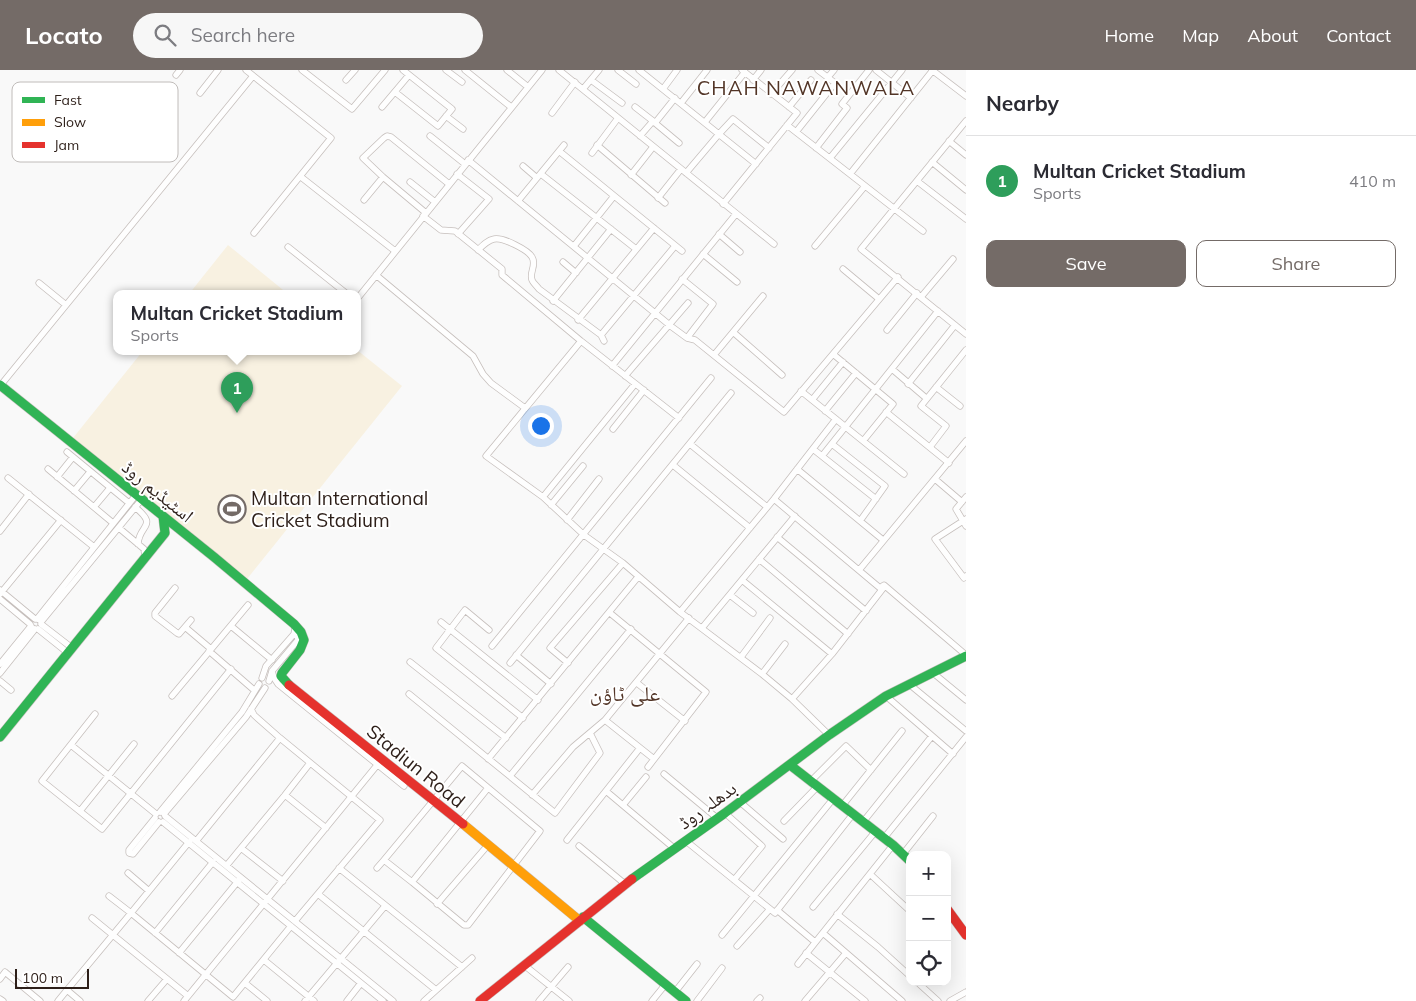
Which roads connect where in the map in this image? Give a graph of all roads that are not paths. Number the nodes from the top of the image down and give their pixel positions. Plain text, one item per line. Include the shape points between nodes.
1 (218, 70) edge
2 (246, 70) edge
3 (302, 70) edge
4 (355, 70) edge
5 (385, 70) edge
6 (403, 70) edge
7 (446, 70) edge
8 (465, 70) edge
9 (507, 70) edge
10 (542, 70) edge
11 (559, 70) edge
12 (599, 70) edge
13 (618, 70) edge
14 (639, 70) edge
15 (677, 70) edge
16 (707, 70) edge
17 (761, 70) edge
18 (792, 70) edge
19 (818, 70) edge
20 (834, 70) edge
21 (870, 70) edge
22 (876, 70) edge
23 (902, 70) edge
24 (932, 70) edge
25 (743, 71) edge
26 (408, 75) junction
27 (253, 76) junction
28 (828, 77) junction
29 (346, 80) dead end
30 (591, 80) junction
31 (753, 80) junction
32 (811, 80) dead end
33 (462, 82) dead end
34 (575, 82) junction
35 (892, 82) junction
36 (636, 84) dead end
37 (528, 87) junction
38 (663, 89) junction
39 (584, 90) junction
40 (395, 92) junction
41 (200, 93) dead end
42 (771, 94) junction
43 (966, 96) edge
44 (675, 98) junction
45 (911, 98) junction
46 (622, 103) dead end
47 (682, 103) junction
48 (382, 107) dead end
49 (511, 107) junction
50 (635, 107) dead end
51 (789, 107) junction
52 (552, 112) dead end
53 (446, 116) junction
54 (618, 118) junction
55 (654, 122) junction
56 (705, 122) junction
57 (787, 125) junction
58 (965, 125) edge
59 (462, 130) dead end
60 (796, 132) junction
61 (719, 134) junction
62 (430, 136) dead end
63 (640, 136) junction
64 (949, 141) junction
65 (679, 142) dead end
66 (597, 145) junction
67 (653, 147) junction
68 (769, 148) junction
69 (816, 148) junction
70 (592, 153) dead end
71 (966, 155) edge
72 (830, 158) junction
73 (467, 162) junction
74 (932, 162) junction
75 (756, 164) junction
76 (522, 166) dead end
77 (683, 171) junction
78 (457, 174) junction
79 (850, 174) junction
80 (631, 175) junction
81 (539, 176) junction
82 (301, 177) junction
83 (383, 177) junction
84 (917, 181) junction
85 (410, 182) dead end
86 (449, 184) junction
87 (865, 186) junction
88 (966, 190) edge
89 (614, 196) junction
90 (658, 198) junction
91 (364, 200) dead end
92 (518, 201) junction
93 (435, 202) junction
94 (665, 203) dead end
95 (723, 204) junction
96 (894, 209) junction
97 (425, 214) junction
98 (736, 214) junction
99 (596, 218) junction
100 (966, 219) edge
101 (654, 228) junction
102 (611, 230) junction
103 (923, 231) dead end
104 (254, 233) dead end
105 (458, 234) junction
106 (719, 234) junction
107 (774, 244) dead end
108 (574, 246) junction
109 (675, 246) junction
110 (815, 246) dead end
111 (288, 247) dead end
112 (478, 250) junction
113 (636, 250) junction
114 (682, 251) dead end
115 (395, 252) junction
116 (740, 252) dead end
117 (702, 254) junction
118 (588, 258) junction
119 (953, 259) dead end
120 (563, 262) dead end
121 (843, 269) dead end
122 (576, 273) junction
123 (376, 275) junction
124 (613, 278) junction
125 (898, 278) junction
126 (682, 279) junction
127 (737, 282) dead end
128 (39, 283) dead end
129 (539, 289) junction
130 (341, 290) edge
131 (361, 294) edge
132 (634, 295) junction
133 (919, 295) junction
134 (763, 296) dead end
135 (531, 299) junction
136 (879, 299) junction
137 (553, 301) junction
138 (688, 303) dead end
139 (66, 305) junction
140 (938, 311) junction
141 (655, 312) junction
142 (578, 320) junction
143 (670, 325) junction
144 (955, 325) junction
145 (887, 330) dead end
146 (733, 332) junction
147 (966, 334) edge
148 (687, 338) junction
149 (581, 341) junction
150 (966, 350) edge
151 (833, 354) junction
152 (714, 355) junction
153 (843, 362) junction
154 (612, 366) junction
155 (892, 369) junction
156 (856, 373) junction
157 (782, 375) dead end
158 (625, 376) junction
159 (710, 378) dead end
160 (635, 384) junction
161 (908, 384) junction
162 (0, 386) edge
163 (936, 387) junction
164 (875, 389) junction
165 (644, 390) junction
166 (731, 392) dead end
167 (801, 392) junction
168 (926, 398) junction
169 (812, 400) junction
170 (960, 406) dead end
171 (525, 408) junction
172 (825, 411) junction
173 (886, 412) junction
174 (678, 418) junction
175 (836, 420) junction
176 (846, 427) junction
177 (613, 429) dead end
178 (863, 441) junction
179 (966, 441) edge
180 (690, 444) junction
181 (832, 444) junction
182 (930, 447) junction
183 (813, 449) junction
184 (67, 452) dead end
185 (822, 456) junction
186 (73, 457) junction
187 (949, 463) junction
188 (673, 465) junction
189 (583, 466) dead end
190 (48, 469) dead end
191 (797, 469) junction
192 (90, 472) junction
193 (904, 474) dead end
194 (57, 477) junction
195 (8, 478) dead end
196 (599, 479) dead end
197 (935, 479) junction
198 (110, 488) junction
199 (74, 491) junction
200 (29, 494) junction
201 (139, 497) junction
202 (543, 497) junction
203 (774, 499) junction
204 (876, 500) junction
205 (964, 500) edge
206 (129, 503) junction
207 (551, 505) junction
208 (94, 507) junction
209 (135, 507) junction
210 (767, 507) junction
211 (163, 516) junction
212 (795, 516) junction
213 (61, 520) junction
214 (567, 520) junction
215 (860, 521) junction
216 (965, 522) edge
217 (113, 523) junction
218 (1, 526) edge
219 (119, 528) junction
220 (750, 528) junction
221 (584, 535) junction
222 (777, 537) junction
223 (883, 540) junction
224 (138, 544) junction
225 (94, 547) junction
226 (603, 550) junction
227 (145, 557) junction
228 (759, 559) junction
229 (623, 563) junction
230 (860, 569) junction
231 (966, 576) edge
232 (638, 577) junction
233 (742, 580) junction
234 (884, 586) junction
235 (175, 588) dead end
236 (1, 592) edge
237 (730, 595) junction
238 (0, 599) edge
239 (248, 605) dead end
240 (866, 611) junction
241 (680, 612) junction
242 (610, 613) junction
243 (753, 613) dead end
244 (689, 618) junction
245 (770, 618) dead end
246 (191, 620) dead end
247 (441, 622) dead end
248 (36, 624) junction
249 (231, 626) junction
250 (185, 627) junction
251 (295, 627) junction
252 (702, 628) junction
253 (631, 629) junction
254 (450, 630) junction
255 (489, 630) dead end
256 (848, 634) junction
257 (785, 644) dead end
258 (492, 646) dead end
259 (70, 650) junction
260 (210, 650) junction
261 (661, 654) junction
262 (832, 654) junction
263 (516, 655) junction
264 (966, 655) edge
265 (741, 657) junction
266 (272, 660) junction
267 (410, 662) dead end
268 (510, 663) dead end
269 (568, 663) junction
270 (0, 664) edge
271 (231, 669) junction
272 (272, 671) junction
273 (932, 672) junction
274 (0, 673) edge
275 (762, 674) junction
276 (262, 678) junction
277 (0, 680) edge
278 (269, 681) junction
279 (637, 682) junction
280 (551, 684) junction
281 (909, 684) junction
282 (262, 686) junction
283 (12, 690) dead end
284 (254, 690) junction
285 (409, 694) dead end
286 (172, 696) dead end
287 (886, 696) junction
288 (792, 699) junction
289 (538, 700) junction
290 (966, 700) edge
291 (251, 709) junction
292 (95, 714) dead end
293 (523, 718) junction
294 (605, 720) junction
295 (685, 721) junction
296 (902, 731) dead end
297 (966, 731) edge
298 (590, 733) junction
299 (1, 735) edge
300 (828, 735) junction
301 (932, 736) junction
302 (966, 737) edge
303 (280, 738) junction
304 (506, 738) junction
305 (134, 744) dead end
306 (71, 745) junction
307 (640, 748) junction
308 (953, 754) junction
309 (488, 759) junction
310 (654, 759) junction
311 (310, 763) junction
312 (378, 764) junction
313 (790, 765) junction
314 (648, 767) dead end
315 (871, 770) junction
316 (664, 774) dead end
317 (108, 775) junction
318 (510, 776) junction
319 (646, 777) dead end
320 (814, 784) junction
321 (404, 786) dead end
322 (488, 788) junction
323 (606, 791) junction
324 (131, 794) junction
325 (285, 795) junction
326 (532, 795) junction
327 (351, 796) junction
328 (833, 799) junction
329 (434, 800) junction
330 (740, 802) junction
331 (623, 805) junction
332 (842, 806) junction
333 (80, 811) junction
334 (853, 814) junction
335 (721, 816) junction
336 (933, 816) dead end
337 (160, 817) junction
338 (784, 821) dead end
339 (460, 822) junction
340 (862, 822) junction
341 (326, 828) junction
342 (875, 832) junction
343 (884, 838) junction
344 (784, 839) dead end
345 (197, 840) junction
346 (568, 840) dead end
347 (686, 841) junction
348 (189, 842) junction
349 (488, 844) junction
350 (893, 845) junction
351 (579, 846) dead end
352 (241, 848) junction
353 (675, 849) junction
354 (910, 851) edge
355 (906, 858) edge
356 (384, 860) junction
357 (213, 862) junction
358 (227, 865) junction
359 (514, 866) junction
360 (340, 868) junction
361 (377, 868) dead end
362 (128, 873) dead end
363 (870, 874) junction
364 (239, 879) junction
365 (734, 880) junction
366 (283, 881) junction
367 (412, 882) junction
368 (625, 884) junction
369 (150, 891) junction
370 (318, 894) junction
371 (109, 896) dead end
372 (754, 896) junction
373 (266, 901) junction
374 (437, 904) junction
375 (385, 906) junction
376 (813, 907) dead end
377 (906, 907) edge
378 (770, 909) junction
379 (777, 910) junction
380 (131, 913) junction
381 (837, 914) junction
382 (951, 914) edge
383 (92, 918) dead end
384 (581, 919) junction
385 (293, 924) junction
386 (364, 930) junction
387 (155, 933) junction
388 (823, 933) junction
389 (113, 935) junction
390 (722, 935) dead end
391 (966, 935) edge
392 (815, 942) junction
393 (737, 946) dead end
394 (179, 953) junction
395 (806, 953) junction
396 (846, 953) junction
397 (472, 958) dead end
398 (264, 960) junction
399 (338, 961) junction
400 (697, 964) dead end
401 (798, 964) dead end
402 (524, 965) junction
403 (568, 967) dead end
404 (462, 968) junction
405 (722, 968) dead end
406 (830, 972) junction
407 (906, 972) edge
408 (206, 974) junction
409 (0, 979) edge
410 (167, 979) junction
411 (244, 983) junction
412 (361, 983) junction
413 (665, 985) junction
414 (921, 986) edge
415 (551, 987) junction
416 (67, 990) junction
417 (436, 990) junction
418 (675, 992) junction
419 (966, 992) edge
420 (186, 999) edge
421 (231, 999) edge
422 (309, 1000) edge
423 (485, 1000) edge
424 (954, 1000) edge
425 (40, 1001) edge
426 (58, 1001) edge
427 (80, 1001) edge
428 (148, 1001) edge
429 (267, 1001) edge
430 (346, 1001) edge
431 (383, 1001) edge
432 (393, 1001) edge
433 (424, 1001) edge
434 (539, 1001) edge
435 (569, 1001) edge
436 (652, 1001) edge
437 (686, 1001) edge
438 (696, 1001) edge
439 (805, 1001) edge
440 (865, 1001) edge
441 (902, 1001) edge
442 (938, 1001) edge

1 - 41 street
2 - 27 street
3 - 5 street via 352,109
4 - 29 street
6 - 26 street
7 - 33 street
8 - 49 street
9 - 37 street
10 - 37 street
11 - 34 street
12 - 30 street
13 - 36 street
14 - 38 street
15 - 38 street
16 - 47 street
17 - 31 street
18 - 42 street
19 - 28 street
20 - 28 street
21 - 69 street via 842,104 847,108
22 - 35 street
23 - 35 street
24 - 43 street
24 - 45 street
25 - 31 street
25 - 56 street
26 - 40 street
26 - 53 street via 452,109
27 - 82 street via 331,136
27 - 139 street
28 - 60 street via 835,83
30 - 39 street
30 - 46 street
31 - 42 street
32 - 51 street
34 - 39 street
34 - 52 street
35 - 45 street
35 - 72 street
37 - 49 street
38 - 44 street
39 - 54 street
40 - 48 street
40 - 53 street via 438,126
42 - 51 street
44 - 47 street
44 - 55 street
45 - 79 street
47 - 56 street
49 - 73 street
50 - 55 street
51 - 57 street via 797,113
53 - 59 street
54 - 63 street
54 - 66 street
55 - 63 street
55 - 65 street
56 - 61 street
57 - 60 street
57 - 68 street
58 - 64 street
60 - 69 street
61 - 68 street via 733,119
61 - 75 street
61 - 77 street
62 - 73 street
63 - 67 street
64 - 71 street
64 - 74 street
66 - 70 street
66 - 80 street
67 - 77 street
67 - 80 street
68 - 75 street
69 - 72 street
72 - 79 street
73 - 78 street
73 - 92 street
74 - 84 street
74 - 88 street
75 - 95 street
76 - 81 street
77 - 90 street
77 - 95 street
78 - 86 street
78 - 105 street via 489,199
79 - 87 street
80 - 90 street
81 - 89 street via 562,148
81 - 92 street
81 - 99 street
82 - 104 street
82 - 115 street
83 - 86 street via 363,158 387,136
83 - 91 street
83 - 97 street
84 - 96 street
84 - 100 street
85 - 93 street
86 - 93 street
87 - 96 street
87 - 110 street
89 - 99 street
89 - 101 street
90 - 94 street
92 - 108 street
93 - 97 street
95 - 98 street
96 - 103 street
96 - 125 street via 862,248
97 - 105 street via 441,230
97 - 115 street
98 - 106 street
98 - 107 street
99 - 102 street
99 - 108 street
101 - 109 street
101 - 113 street
102 - 113 street
102 - 118 street
105 - 112 street
106 - 116 street
106 - 117 street
108 - 118 street
109 - 114 street
109 - 132 street
111 - 130 street
112 - 129 street via 486,242 501,239 529,253 534,266 531,279
112 - 135 street
113 - 124 street
115 - 123 street
117 - 126 street
117 - 127 street
118 - 122 street
118 - 124 street
119 - 133 street
120 - 122 street
121 - 136 street
122 - 137 street
123 - 131 street
123 - 171 street via 473,356 491,383
124 - 132 street
124 - 142 street
125 - 133 street
125 - 136 street
126 - 141 street
126 - 148 street via 713,304
128 - 139 street
129 - 135 street
129 - 137 street
132 - 141 street
132 - 142 street via 602,338
133 - 140 street
133 - 145 street
134 - 146 street
135 - 149 street
136 - 151 street
137 - 142 street
138 - 143 street
139 - 162 street
140 - 144 street
140 - 155 street
141 - 143 street
141 - 154 street
143 - 148 street
143 - 158 street
144 - 147 street
144 - 161 street
146 - 152 street
146 - 157 street
148 - 152 street via 696,340
149 - 154 street
149 - 171 street
150 - 163 street
151 - 153 street
151 - 167 street
152 - 167 street via 784,412
153 - 156 street
153 - 169 street
154 - 158 street
155 - 161 street
155 - 164 street
156 - 164 street
156 - 172 street
158 - 160 street
159 - 174 street
160 - 165 street
160 - 202 street
161 - 168 street
162 - 201 main road, اسٹیڈیم روڈ
163 - 168 street
163 - 170 street
164 - 173 street via 893,404
164 - 176 street
165 - 174 street
165 - 177 street
166 - 180 street
167 - 169 street
168 - 182 street via 921,406 946,426
169 - 172 street
171 - 202 street via 486,456
172 - 175 street
173 - 178 street
173 - 182 street
174 - 221 street
175 - 176 street
175 - 183 street
176 - 178 street
176 - 181 street
178 - 193 street
179 - 187 street
180 - 188 street
180 - 210 street
181 - 185 street
181 - 204 street via 885,486
182 - 187 street
183 - 185 street
183 - 191 street
184 - 186 street
185 - 204 street
186 - 192 street
186 - 194 street
187 - 197 street
188 - 220 street
188 - 226 street
189 - 207 street
190 - 194 street
191 - 203 street
191 - 215 street
192 - 198 street
192 - 199 street
194 - 199 street
195 - 200 street
196 - 214 street
197 - 205 street
197 - 223 street
198 - 206 street
198 - 208 street
199 - 208 street
200 - 213 street
200 - 218 street
201 - 206 street
201 - 209 street
201 - 211 main road, اسٹیڈیم روڈ
202 - 207 street
203 - 210 street
203 - 212 street
204 - 215 street
205 - 216 street via 956,509
206 - 217 street
207 - 214 street
208 - 217 street
209 - 219 street
209 - 224 street via 144,514 147,522
210 - 220 street
211 - 227 main road via 164,533
211 - 251 main road, اسٹیڈیم روڈ
212 - 222 street
212 - 230 street
213 - 225 street
213 - 236 street
214 - 221 street
215 - 223 street
216 - 231 street via 935,539 964,578
217 - 225 street
219 - 224 street
219 - 248 street
220 - 241 street
221 - 226 street
221 - 258 street
222 - 228 street
222 - 240 street
223 - 230 street
224 - 227 street via 144,549
225 - 248 street
226 - 229 street
226 - 263 street
227 - 259 main road
228 - 233 street
228 - 256 street
229 - 232 street
229 - 269 street via 550,648
230 - 234 street via 880,588
232 - 241 street
232 - 242 street
233 - 237 street
233 - 262 street
234 - 240 street
234 - 264 street
235 - 250 street via 155,616 177,634
236 - 248 street
237 - 243 street
237 - 252 street
238 - 248 street
239 - 249 street
240 - 256 street
241 - 244 street
242 - 253 street
242 - 269 street
244 - 252 street
244 - 261 street
245 - 265 street
246 - 250 street
247 - 254 street
248 - 259 street
248 - 270 street
248 - 274 street
249 - 260 street
249 - 266 street
250 - 260 street
251 - 266 street via 294,634
251 - 272 street via 298,640
251 - 329 main road, Stadiun Road via 304,640 283,671 283,680
252 - 265 street
253 - 261 street
253 - 318 street
254 - 255 street via 465,610
254 - 289 street
254 - 293 street via 436,648
256 - 262 street
257 - 275 street
259 - 299 main road
260 - 271 street
260 - 286 street
261 - 279 street
261 - 295 street via 706,692
262 - 288 street
263 - 268 street
263 - 280 street
264 - 273 main road, بدھلہ روڈ
265 - 275 street
266 - 276 street
267 - 304 street
269 - 280 street
271 - 284 street
271 - 324 street
272 - 278 street
272 - 312 street via 278,684
273 - 281 main road, بدھلہ روڈ
273 - 290 street
275 - 288 street
276 - 278 street
276 - 282 street via 259,680
277 - 283 street
278 - 282 street via 269,685
279 - 294 street
279 - 295 street
280 - 289 street
281 - 287 main road, بدھلہ روڈ
281 - 297 street
282 - 284 street
282 - 291 street
284 - 337 street via 242,712
285 - 309 street
287 - 300 main road, بدھلہ روڈ
287 - 301 street
288 - 300 street
289 - 293 street
291 - 303 street via 254,716
291 - 337 street
292 - 306 street
293 - 304 street
294 - 298 street
294 - 307 street
295 - 310 street
296 - 315 street
298 - 326 street via 573,747
298 - 326 street via 600,753 555,813
300 - 313 main road, بدھلہ روڈ
301 - 308 street
301 - 340 street
302 - 308 street
303 - 311 street
303 - 345 street
304 - 309 street
305 - 317 street
306 - 317 street
306 - 333 street via 42,781
307 - 310 street
307 - 323 street
308 - 343 street
309 - 318 street
310 - 314 street
311 - 325 street
311 - 327 street
312 - 321 street
312 - 327 street
313 - 320 main road
313 - 330 main road, بدھلہ روڈ
315 - 320 street via 846,746
315 - 332 street
316 - 335 street
317 - 324 street
317 - 333 street
318 - 326 street
319 - 331 street
320 - 328 main road
320 - 338 street
322 - 329 street via 462,766
322 - 339 street
322 - 359 street via 540,831
323 - 331 street
323 - 346 street
324 - 333 street via 102,829
324 - 337 street
325 - 341 street
325 - 352 street
327 - 341 street
327 - 360 street via 380,820
328 - 332 main road
328 - 372 street
329 - 339 main road, Stadiun Road
329 - 356 street
330 - 335 main road, بدھلہ روڈ
330 - 344 street
331 - 353 street
332 - 334 main road
334 - 340 main road
334 - 379 street
335 - 347 main road, بدھلہ روڈ
335 - 365 street via 762,846
336 - 354 street
337 - 337 street via 133,854 129,853 128,850
337 - 345 street
337 - 348 street
339 - 349 main road, Stadiun Road
339 - 367 street
340 - 342 main road
341 - 366 street
342 - 343 main road
342 - 376 street
343 - 350 main road
345 - 358 street
347 - 353 main road, بدھلہ روڈ
347 - 365 street
348 - 357 street
348 - 369 street
349 - 359 main road, Stadiun Road
349 - 374 street
350 - 355 main road
350 - 363 street
351 - 368 street
352 - 358 street
352 - 366 street
353 - 368 main road, بدھلہ روڈ
356 - 361 street
356 - 367 street
357 - 364 street
357 - 387 street
358 - 364 street
359 - 374 street via 466,926
359 - 384 main road, Stadiun Road
360 - 370 street
360 - 375 street
362 - 369 street
363 - 377 street
363 - 381 street
364 - 373 street
364 - 394 street
365 - 372 street
366 - 373 street
367 - 374 street
368 - 384 main road, بدھلہ روڈ
369 - 380 street
370 - 385 street
370 - 386 street
371 - 380 street
372 - 378 street
372 - 390 street
373 - 385 street
373 - 408 street
375 - 386 street
375 - 404 street
378 - 379 street via 775,913
378 - 393 street
379 - 392 street
380 - 387 street
380 - 389 street
381 - 388 street
381 - 407 street
382 - 391 main road
383 - 389 street
384 - 402 main road, بدھلہ روڈ
384 - 413 main road, Stadiun Road
385 - 398 street
385 - 399 street
386 - 399 street
386 - 417 street
387 - 394 street
388 - 392 street
388 - 396 street
389 - 410 street
389 - 416 street
392 - 395 street
394 - 408 street
395 - 401 street
395 - 406 street
396 - 406 street
396 - 441 street
397 - 404 street
398 - 411 street
398 - 422 street
399 - 412 street
399 - 422 street
399 - 432 street
400 - 418 street
402 - 415 street
402 - 423 main road, بدھلہ روڈ
403 - 415 street
404 - 417 street
405 - 438 street
406 - 439 street
406 - 440 street
408 - 420 street
408 - 421 street
409 - 425 street via 6,972
410 - 420 street
410 - 428 street
411 - 421 street
411 - 429 street
412 - 430 street
412 - 431 street
413 - 418 main road, Stadiun Road
413 - 436 street
414 - 442 street
415 - 434 street
415 - 435 street
416 - 426 street
416 - 427 street
417 - 433 street
418 - 437 main road, Stadiun Road
419 - 424 street

